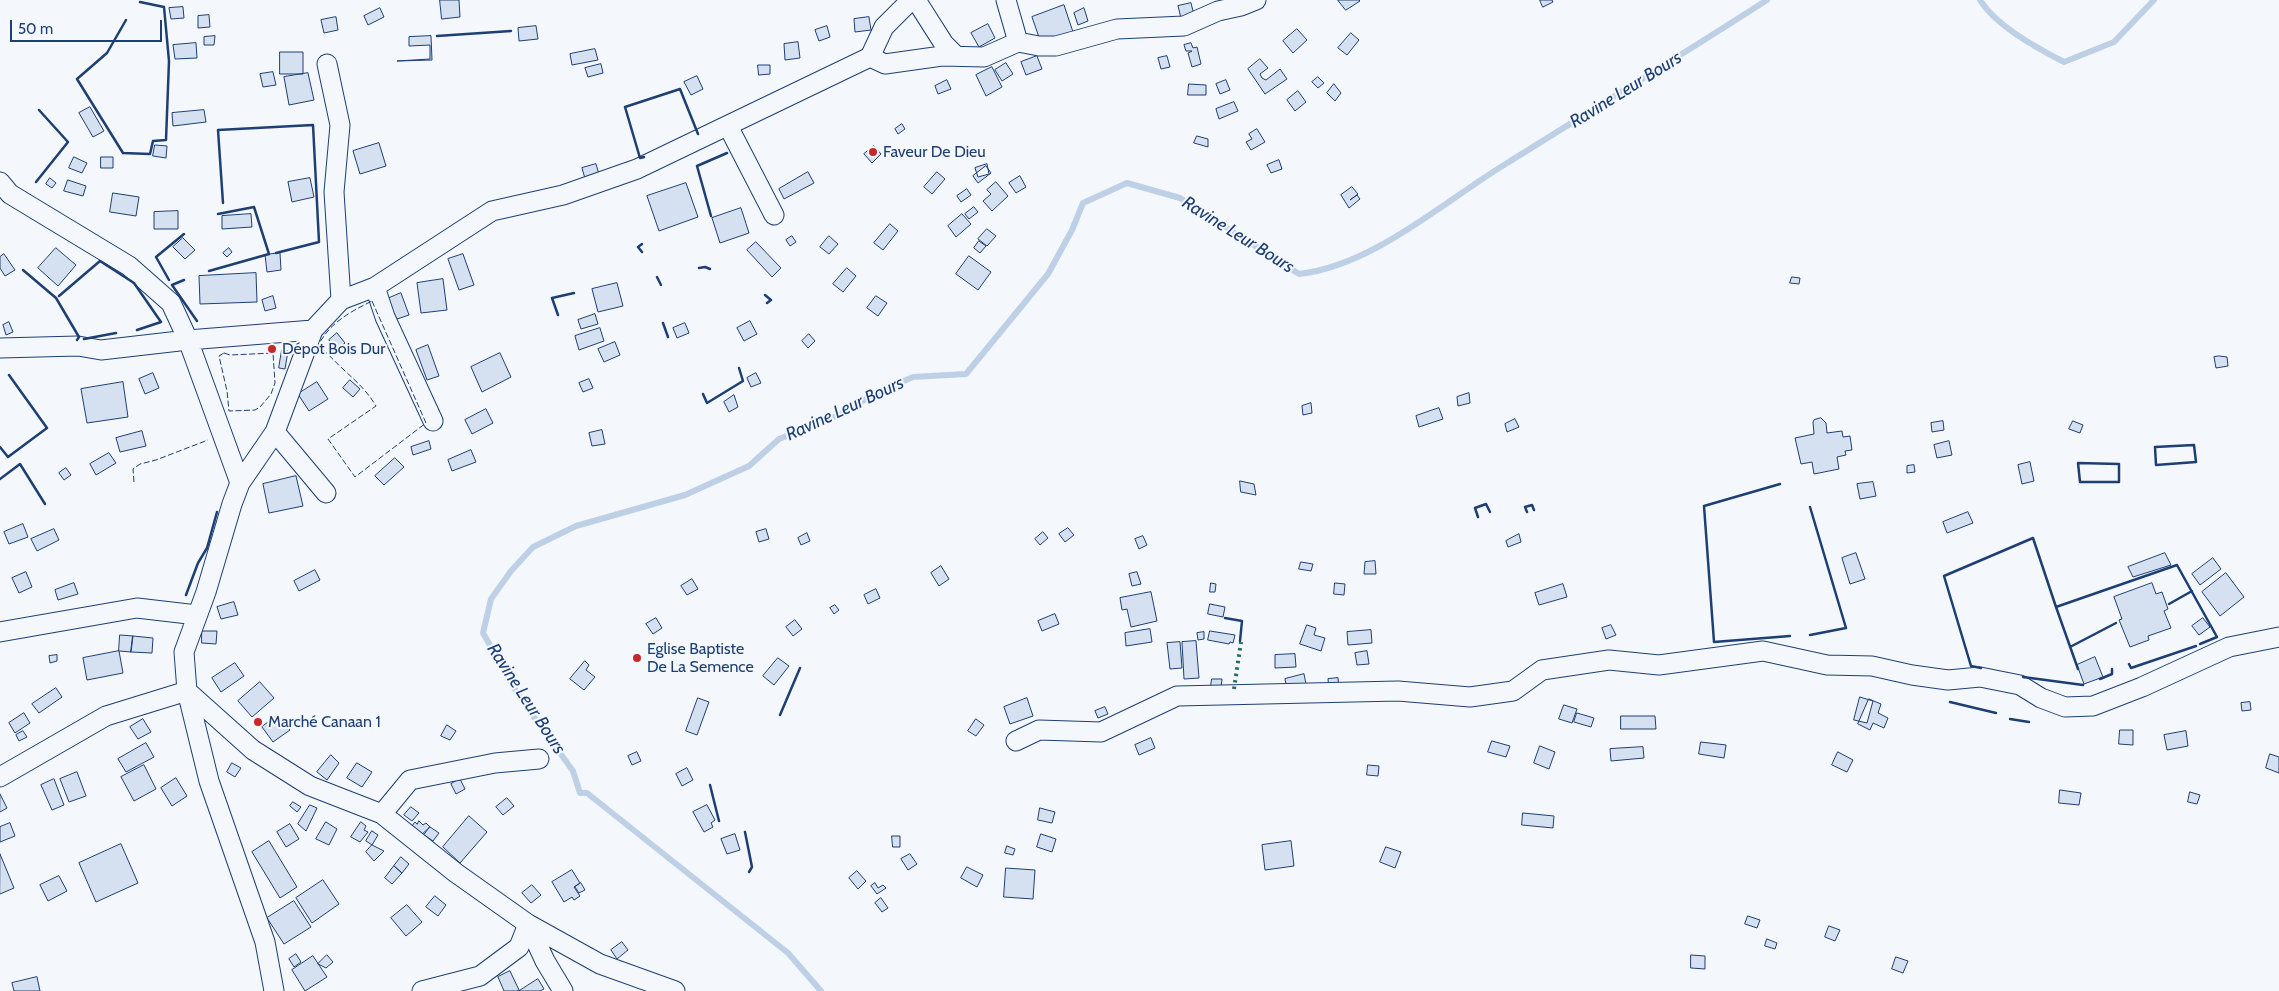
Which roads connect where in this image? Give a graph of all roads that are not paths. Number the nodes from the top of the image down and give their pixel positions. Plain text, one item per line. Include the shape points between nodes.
1 (911, 0) edge
2 (916, 0) edge
3 (1006, 0) edge
4 (1256, 0) edge
5 (1018, 42) junction
6 (956, 56) junction
7 (870, 57) junction
8 (327, 64) dead end
9 (728, 126) junction
10 (0, 182) edge
11 (774, 215) dead end
12 (375, 287) junction
13 (341, 300) junction
14 (313, 330) junction
15 (188, 340) junction
16 (0, 348) edge
17 (433, 421) dead end
18 (275, 432) junction
19 (240, 483) junction
20 (326, 493) dead end
21 (197, 615) junction
22 (0, 632) edge
23 (2279, 637) edge
24 (187, 691) junction
25 (1016, 741) dead end
26 (539, 759) dead end
27 (0, 777) edge
28 (382, 814) junction
29 (528, 924) junction
30 (274, 991) edge
31 (422, 991) edge
32 (563, 991) edge
33 (675, 991) edge

1 - 7 street via 884,27
2 - 6 street via 944,44
3 - 5 street
4 - 5 street via 1218,11 1184,26 1117,29 1056,46
5 - 6 street via 984,57
6 - 7 street via 885,64
7 - 9 street
8 - 13 street via 340,125 334,192
9 - 11 street
9 - 12 street via 637,169 563,195 492,212
10 - 15 street via 10,194 129,266 171,303
12 - 13 street
12 - 17 street via 388,325
13 - 14 street
14 - 15 street
14 - 18 street
15 - 16 street via 101,350 78,346
15 - 19 street
18 - 19 street
18 - 20 street
19 - 21 street
21 - 22 street via 137,608
21 - 24 street via 184,652
23 - 25 street via 2229,647 2093,706 2066,707 2041,698 2020,685 1980,677 1948,680 1872,666 1826,665 1764,651 1659,665 1609,660 1542,670 1513,691 1470,697 1398,691 1177,696 1101,732 1040,730
24 - 27 street via 106,716
24 - 28 street via 261,755 310,786
24 - 30 street via 209,781 265,942
26 - 28 street via 495,763 410,780
28 - 29 street via 456,873
29 - 31 street via 519,947 480,976
29 - 32 street
29 - 33 street via 600,964

